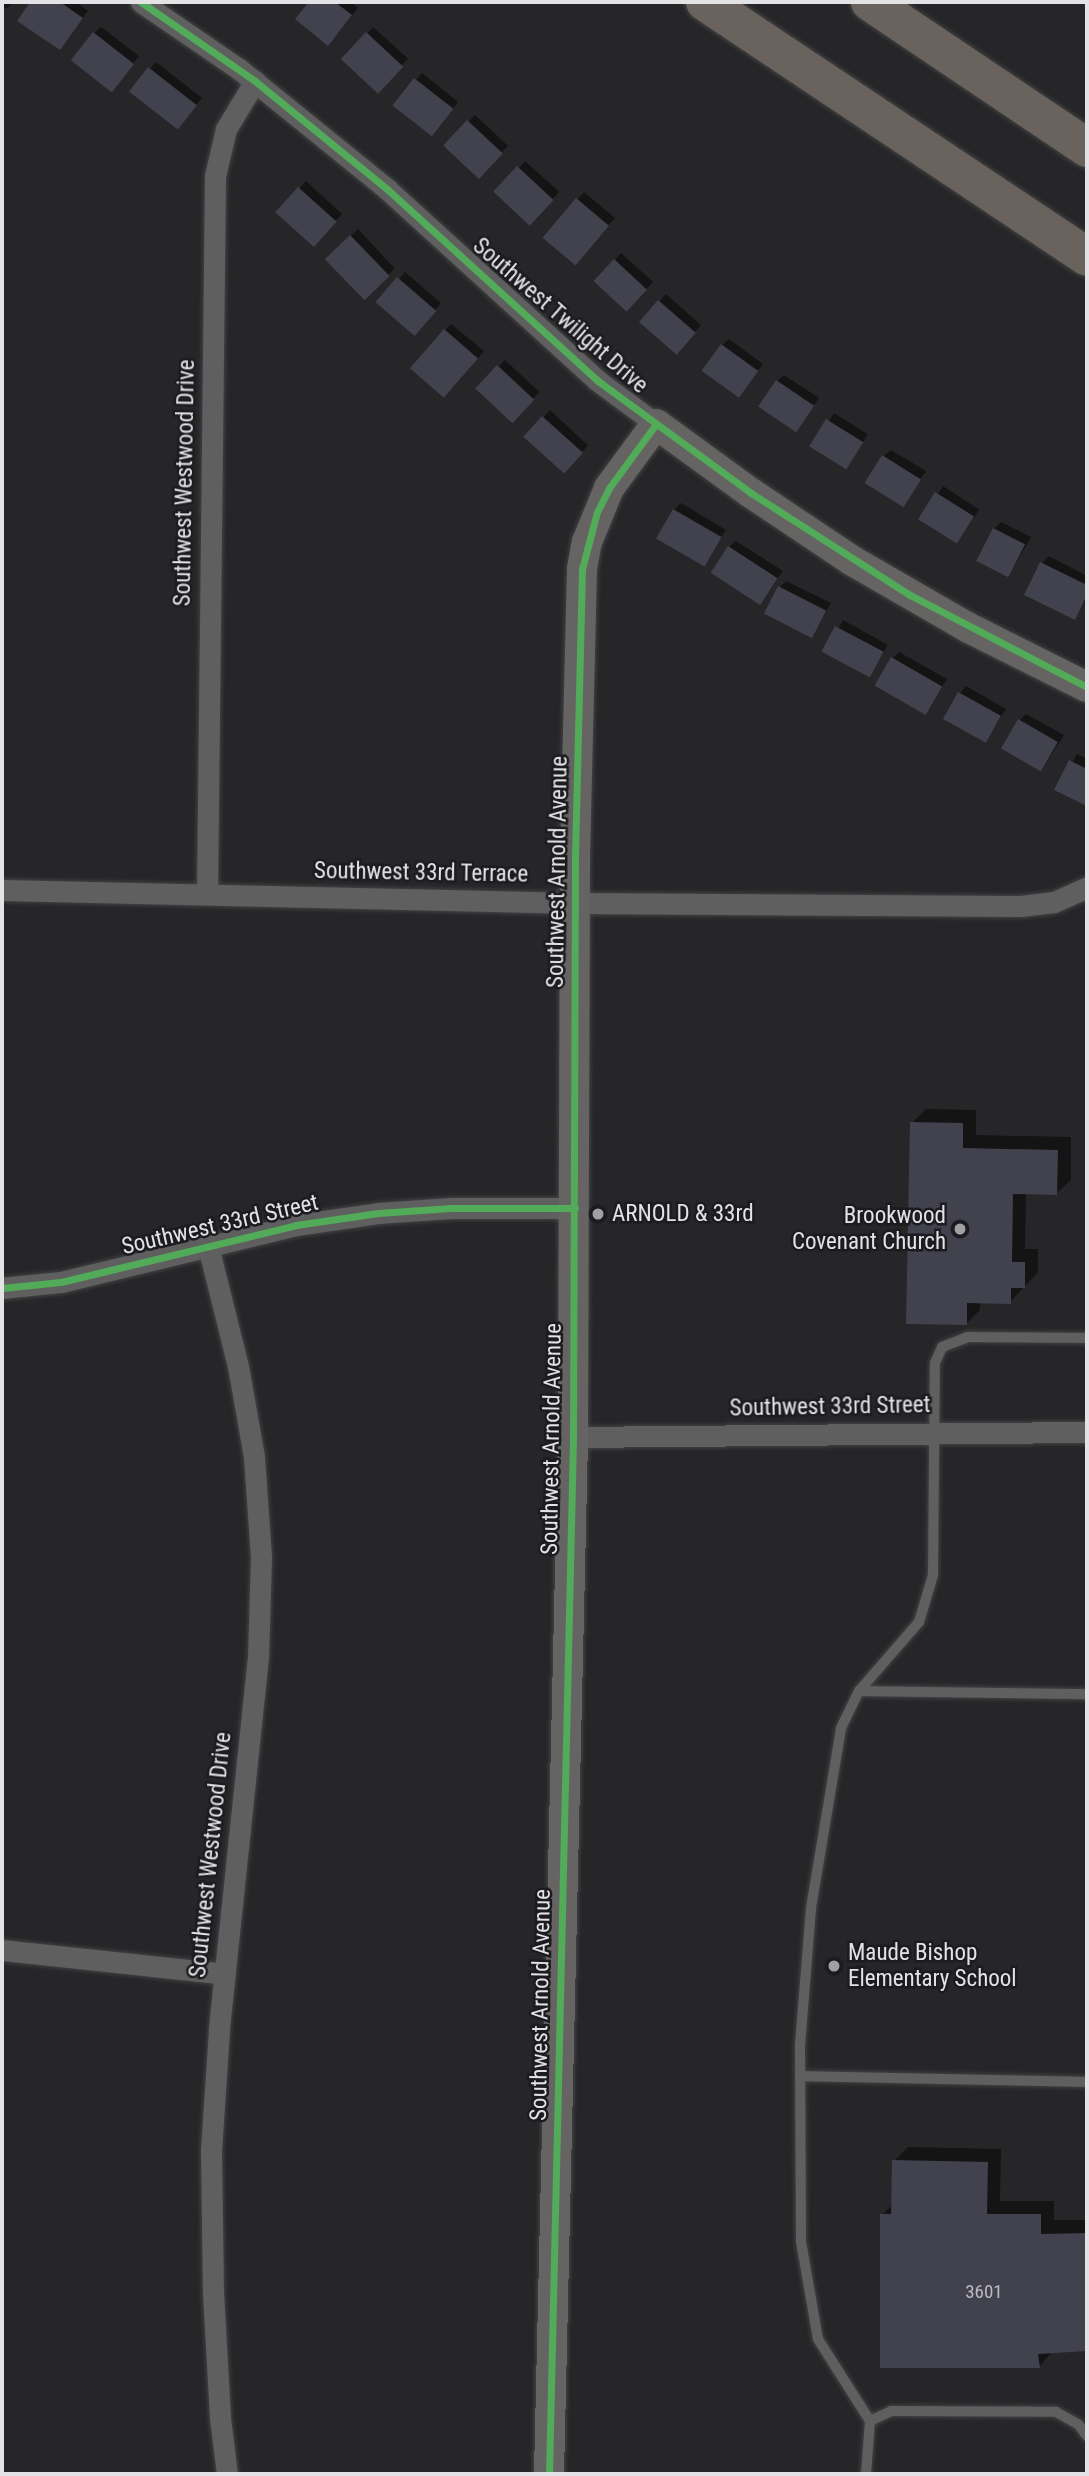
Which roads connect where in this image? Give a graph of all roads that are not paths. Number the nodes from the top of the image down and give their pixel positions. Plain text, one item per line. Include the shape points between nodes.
1 (141, 2) edge
2 (705, 2) edge
3 (870, 2) edge
4 (255, 81) junction
5 (1087, 148) edge
6 (1087, 257) edge
7 (656, 424) junction
8 (1087, 687) edge
9 (1087, 887) edge
10 (2, 890) edge
11 (207, 894) junction
12 (575, 903) junction
13 (575, 1208) junction
14 (208, 1246) junction
15 (2, 1288) edge
16 (1087, 1338) edge
17 (936, 1432) junction
18 (1087, 1432) edge
19 (572, 1437) junction
20 (859, 1690) junction
21 (1087, 1694) edge
22 (2, 1950) edge
23 (225, 1974) junction
24 (800, 2076) junction
25 (1087, 2082) edge
26 (870, 2421) junction
27 (1087, 2437) edge
28 (228, 2474) edge
29 (549, 2474) edge
30 (866, 2474) edge

1 - 4 street, Southwest Twilight Drive
2 - 6 highway
3 - 5 highway
4 - 7 street, Southwest Twilight Drive via 387,189 598,381
4 - 11 street, Southwest Westwood Drive via 226,129 215,176
7 - 8 street, Southwest Twilight Drive via 851,560
7 - 12 street, Southwest Arnold Avenue via 609,488 587,542 582,569
9 - 12 street, Southwest 33rd Terrace via 1054,902 1021,906
10 - 11 street, Southwest 33rd Terrace
11 - 12 street, Southwest 33rd Terrace
12 - 13 street, Southwest Arnold Avenue
13 - 14 street, Southwest 33rd Street via 378,1213 296,1225
13 - 19 street, Southwest Arnold Avenue
14 - 15 street, Southwest 33rd Street via 61,1282
14 - 23 street, Southwest Westwood Drive via 238,1366 261,1557 258,1657
16 - 17 lane via 968,1338 942,1347 934,1363
17 - 18 street, Southwest 33rd Street
17 - 19 street, Southwest 33rd Street
17 - 20 lane via 933,1575 919,1622
19 - 29 street, Southwest Arnold Avenue
20 - 21 lane
20 - 24 lane via 841,1728 811,1908
22 - 23 street
23 - 28 street, Southwest Westwood Drive via 211,2150 213,2292
24 - 25 lane
24 - 26 lane via 801,2242 811,2316 818,2339
26 - 27 lane via 891,2411 1056,2412 1078,2424
26 - 30 lane

